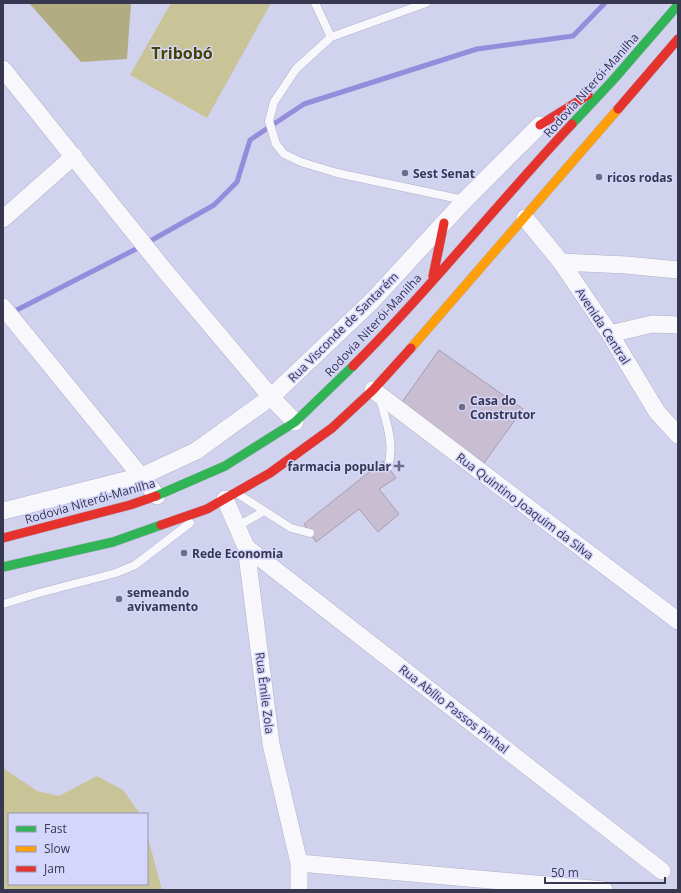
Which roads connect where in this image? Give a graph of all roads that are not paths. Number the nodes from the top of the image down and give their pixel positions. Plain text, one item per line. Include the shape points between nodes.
1 (315, 3) edge
2 (426, 3) edge
3 (678, 5) edge
4 (331, 37) junction
5 (678, 39) edge
6 (3, 69) edge
7 (614, 79) junction
8 (540, 125) joint
9 (74, 156) junction
10 (465, 200) junction
11 (3, 218) edge
12 (525, 218) junction
13 (444, 223) junction
14 (561, 262) junction
15 (678, 270) edge
16 (433, 278) junction
17 (3, 307) edge
18 (678, 325) edge
19 (610, 334) junction
20 (376, 393) junction
21 (271, 397) junction
22 (295, 422) junction
23 (678, 435) edge
24 (388, 467) dead end
25 (142, 476) junction
26 (157, 496) junction
27 (230, 496) junction
28 (207, 509) junction
29 (3, 511) edge
30 (264, 511) junction
31 (238, 526) junction
32 (310, 533) dead end
33 (3, 538) edge
34 (246, 547) junction
35 (3, 567) edge
36 (3, 604) edge
37 (678, 622) edge
38 (298, 863) junction
39 (662, 871) dead end
40 (299, 890) edge
41 (604, 890) edge

1 - 4 lane
2 - 4 lane
3 - 7 highway, Rodovia Niterói-Manilha
4 - 10 lane via 296,69 274,102 269,121 276,144 284,154 337,174
5 - 12 highway
6 - 9 street
7 - 8 highway
7 - 16 highway, Rodovia Niterói-Manilha
8 - 10 street, Rua Visconde de Santarém
9 - 11 street
9 - 21 street via 165,271
10 - 13 street, Rua Visconde de Santarém
12 - 14 street, Avenida Central
12 - 20 highway
13 - 16 highway
13 - 21 street, Rua Visconde de Santarém via 372,301
14 - 15 street
14 - 19 street, Avenida Central
16 - 22 highway, Rodovia Niterói-Manilha via 385,334
17 - 25 street
18 - 19 street via 652,324
19 - 23 street, Avenida Central via 657,412
20 - 24 lane via 389,431 391,457
20 - 27 highway via 270,473
20 - 37 street, Rua Quintino Joaquim da Silva
21 - 22 street
21 - 25 street, Rua Visconde de Santarém via 196,451
22 - 26 highway, Rodovia Niterói-Manilha via 225,466
25 - 26 street
25 - 29 street, Rua Visconde de Santarém
26 - 33 highway, Rodovia Niterói-Manilha
27 - 28 highway
27 - 30 lane
27 - 31 street, Rua Êmile Zola
28 - 35 highway via 113,542
28 - 36 lane via 162,546 135,565 116,574
30 - 31 lane
30 - 32 lane via 291,528
31 - 34 street, Rua Êmile Zola
34 - 38 street, Rua Êmile Zola via 271,744
34 - 39 street, Rua Abílio Passos Pinhal
38 - 40 street, Rua Êmile Zola
38 - 41 street

